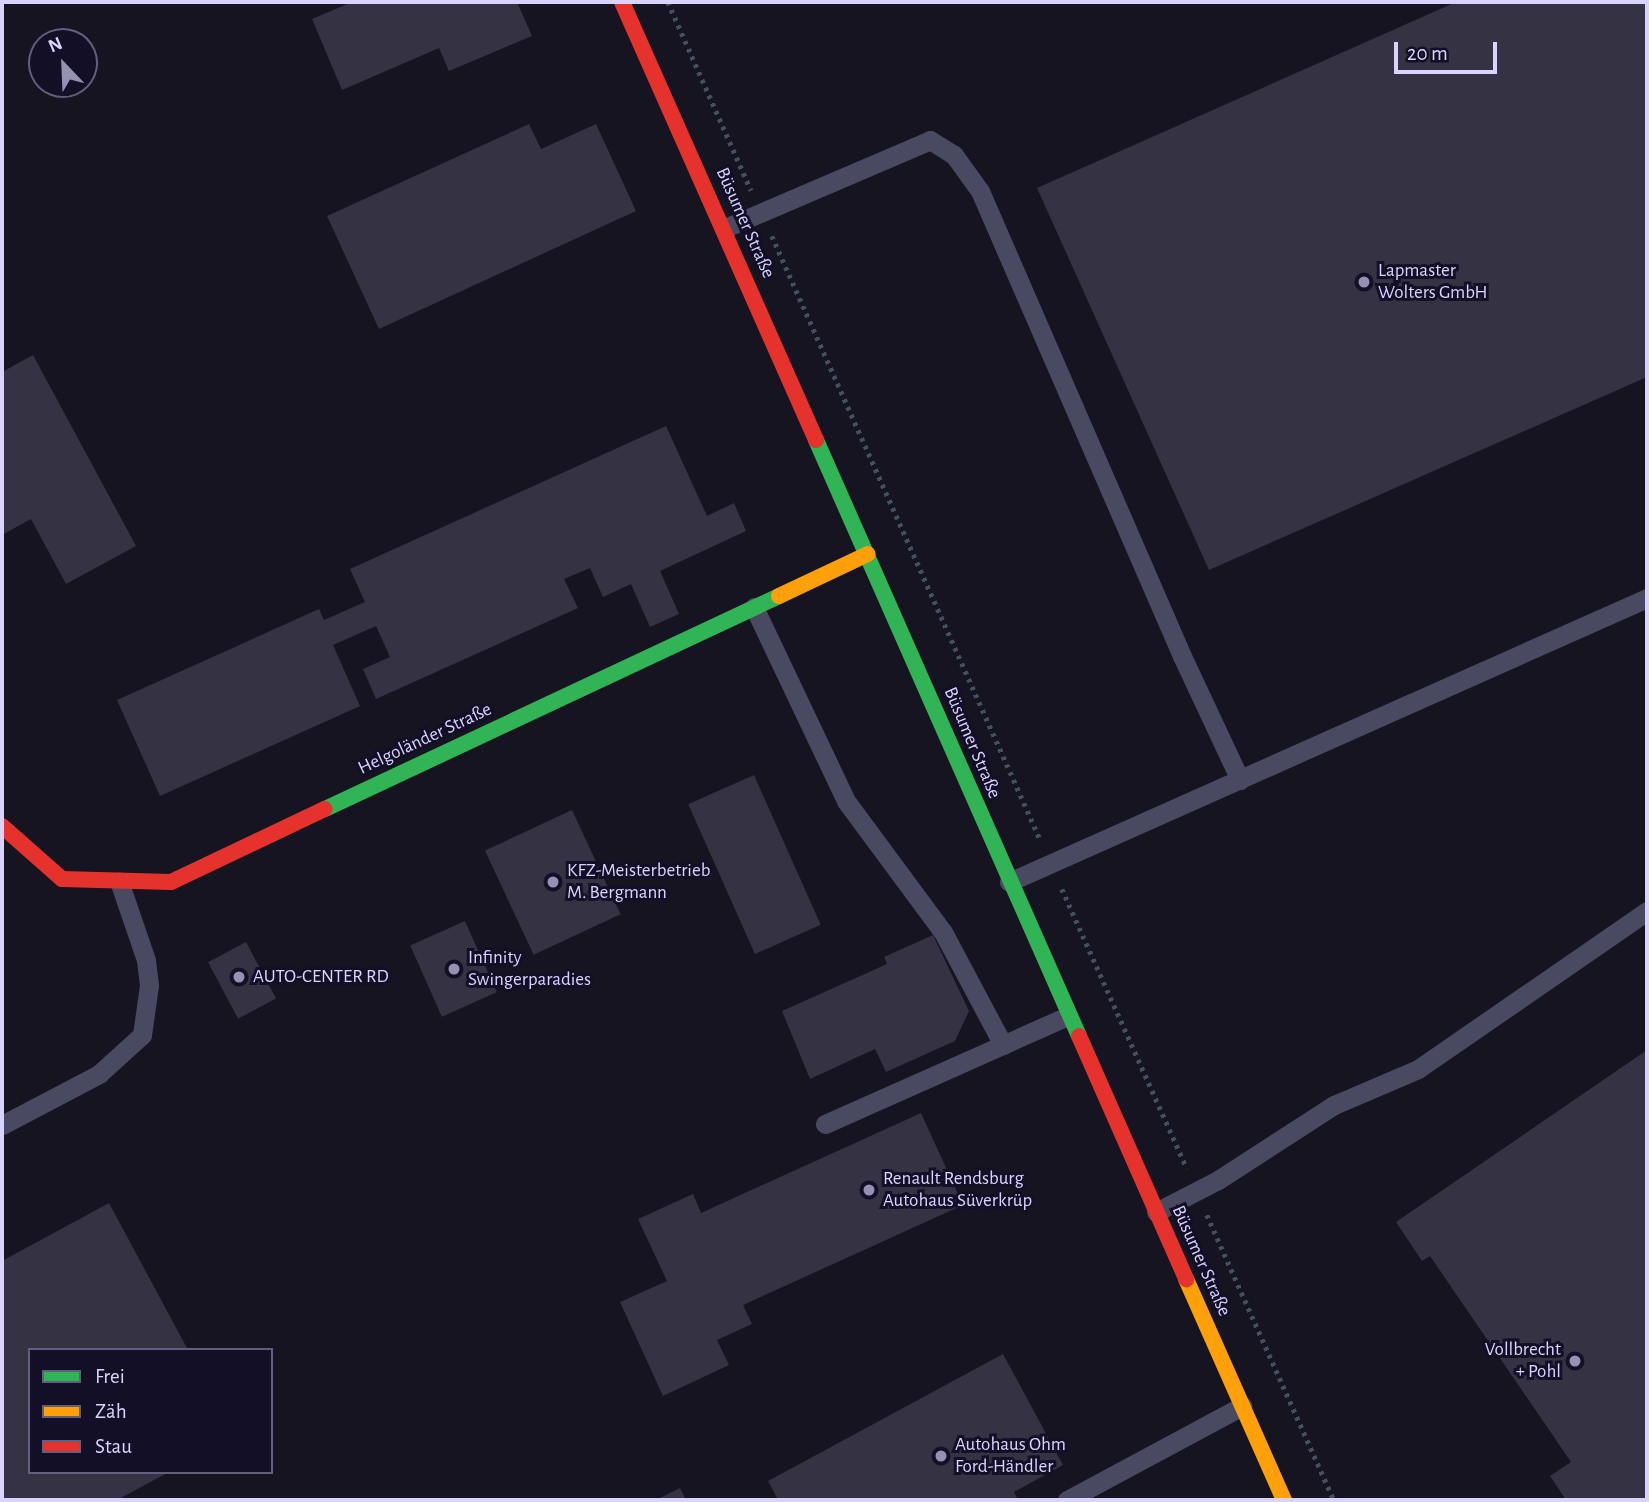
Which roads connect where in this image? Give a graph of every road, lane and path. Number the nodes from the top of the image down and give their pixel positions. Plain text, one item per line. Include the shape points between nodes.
1 (622, 2) edge
2 (668, 2) edge
3 (761, 212) junction
4 (725, 228) junction
5 (869, 554) junction
6 (1647, 598) edge
7 (754, 607) junction
8 (1240, 780) junction
9 (2, 826) edge
10 (1051, 863) junction
11 (119, 880) junction
12 (1009, 881) junction
13 (1647, 911) edge
14 (1068, 1016) junction
15 (1003, 1045) junction
16 (825, 1124) dead end
17 (2, 1125) edge
18 (1197, 1192) junction
19 (1156, 1212) junction
20 (1242, 1406) junction
21 (1067, 1500) edge
22 (1283, 1500) edge
23 (1334, 1500) edge

1 - 4 street, Büsumer Straße
2 - 3 path
3 - 4 lane
3 - 8 lane via 930,139 954,155 980,191
3 - 10 path
4 - 5 street, Büsumer Straße
5 - 7 street, Helgoländer Straße
5 - 12 street, Büsumer Straße
6 - 8 lane
7 - 11 street, Helgoländer Straße via 171,882
7 - 15 lane via 846,801 943,932
8 - 10 lane
9 - 11 street, Helgoländer Straße via 62,879
10 - 12 lane
10 - 18 path
11 - 17 lane via 146,960 149,985 142,1035 99,1074
12 - 14 street, Büsumer Straße
13 - 18 lane via 1418,1069 1334,1105
14 - 15 lane
14 - 19 street, Büsumer Straße
15 - 16 lane
18 - 19 lane
18 - 23 path
19 - 20 street, Büsumer Straße
20 - 21 lane
20 - 22 street, Büsumer Straße

